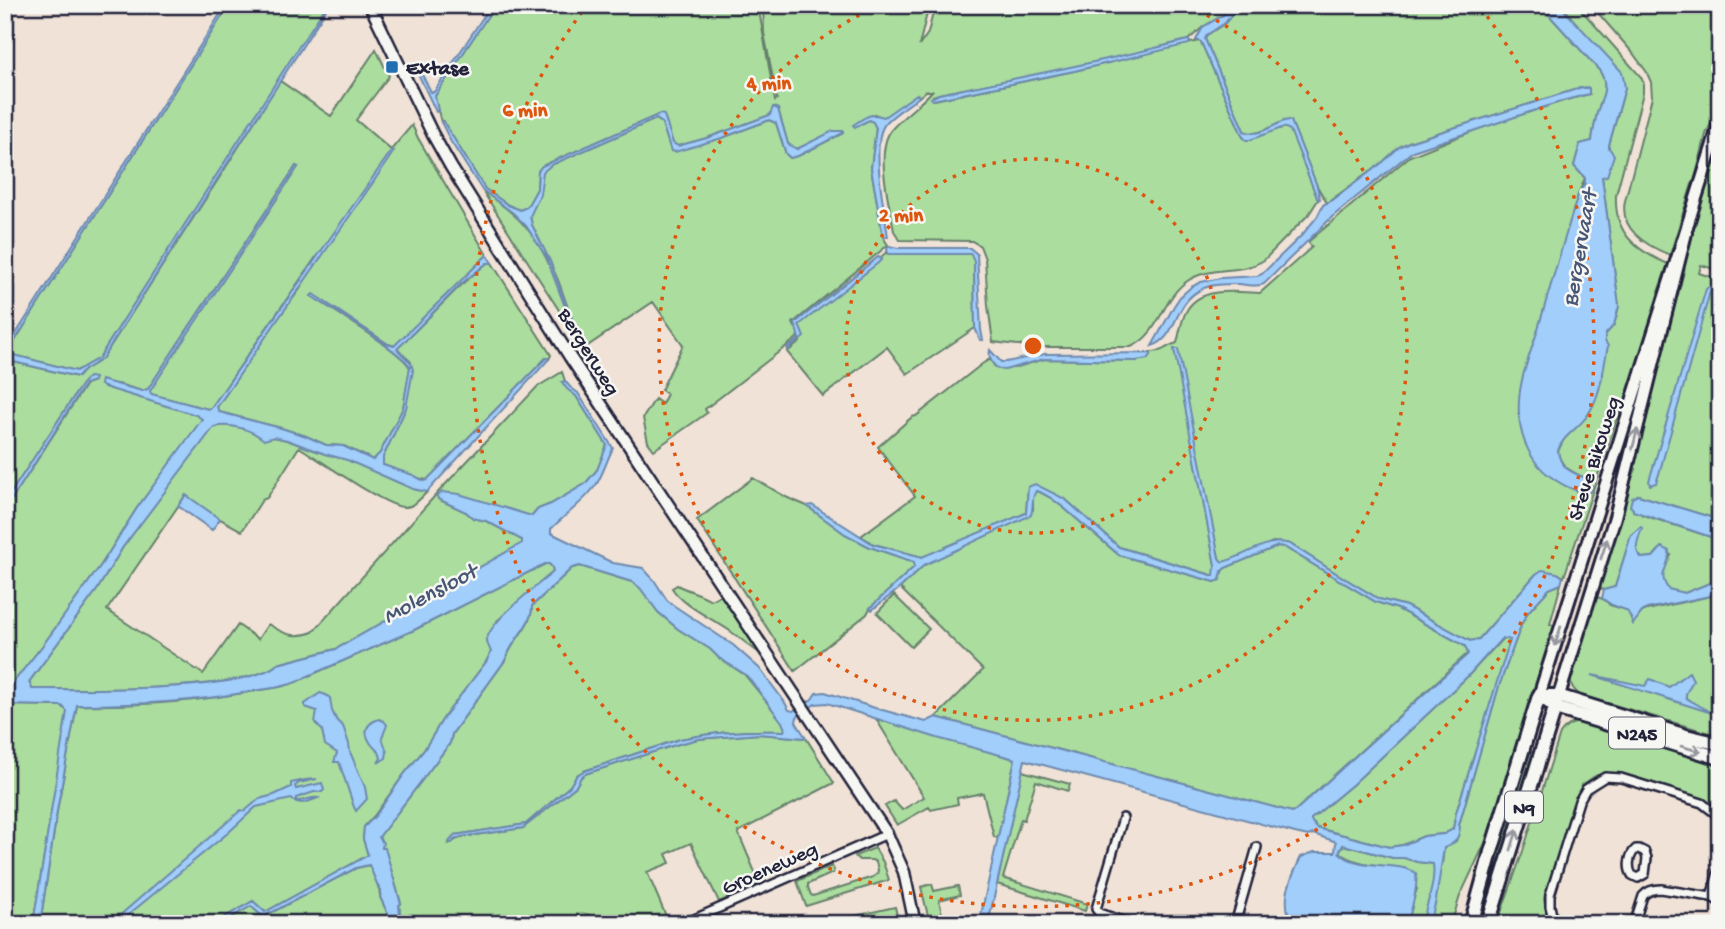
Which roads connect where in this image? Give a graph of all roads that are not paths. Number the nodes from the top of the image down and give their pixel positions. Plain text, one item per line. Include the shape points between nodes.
1 (370, 5) edge
2 (1720, 122) edge
3 (1686, 233) junction
4 (1539, 696) junction
5 (1557, 702) junction
6 (1720, 744) edge
7 (1720, 758) edge
8 (1720, 817) edge
9 (1123, 818) dead end
10 (887, 834) junction
11 (1257, 847) dead end
12 (1720, 866) edge
13 (1642, 877) dead end
14 (1650, 890) junction
15 (1711, 897) junction
16 (1720, 902) edge
17 (682, 924) edge
18 (915, 924) edge
19 (1132, 924) edge
20 (1235, 924) edge
21 (1471, 924) edge
22 (1488, 924) edge
23 (1554, 924) edge
24 (1634, 924) edge

1 - 10 main road, Bergerweg via 451,167 570,357
2 - 3 main road, Steve Bikoweg / N9
3 -> 4 main road, Steve Bikoweg / N9
5 -> 3 main road, Steve Bikoweg / N9 via 1615,517
4 - 5 highway, N245
4 - 21 highway, N9
5 - 6 highway, N245
5 -> 7 highway, N245
22 -> 5 highway, N9
8 - 23 street via 1702,803 1621,778 1605,777 1586,789 1550,895
9 - 19 street via 1096,908
10 - 17 street, Groeneweg
10 - 18 main road, Bergerweg via 904,872
11 - 20 street
12 - 15 street
13 - 14 street
14 - 15 street
14 - 24 street via 1643,896
15 - 16 street

